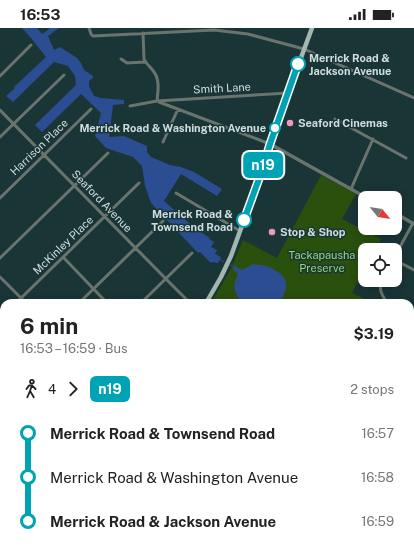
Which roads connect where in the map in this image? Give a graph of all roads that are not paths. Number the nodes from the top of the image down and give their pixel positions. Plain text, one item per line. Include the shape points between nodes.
1 (89, 28) edge
2 (137, 28) edge
3 (312, 28) edge
4 (214, 29) edge
5 (143, 33) junction
6 (136, 34) junction
7 (31, 46) dead end
8 (304, 49) junction
9 (121, 59) dead end
10 (146, 62) junction
11 (64, 75) dead end
12 (0, 76) edge
13 (288, 93) junction
14 (414, 98) edge
15 (157, 101) junction
16 (130, 106) dead end
17 (91, 109) dead end
18 (178, 109) junction
19 (0, 110) edge
20 (335, 119) dead end
21 (14, 124) junction
22 (0, 137) edge
23 (373, 139) junction
24 (163, 142) dead end
25 (270, 144) junction
26 (108, 153) dead end
27 (44, 155) junction
28 (406, 158) dead end
29 (139, 183) dead end
30 (74, 186) junction
31 (351, 189) junction
32 (176, 193) dead end
33 (358, 193) edge
34 (0, 198) edge
35 (105, 217) junction
36 (402, 217) edge
37 (163, 221) dead end
38 (414, 224) edge
39 (240, 231) junction
40 (402, 244) edge
41 (135, 248) junction
42 (192, 253) dead end
43 (63, 257) junction
44 (0, 258) edge
45 (402, 264) edge
46 (414, 270) edge
47 (0, 277) edge
48 (166, 279) junction
49 (380, 287) edge
50 (94, 289) junction
51 (21, 298) joint
52 (83, 299) edge
53 (103, 299) edge
54 (145, 299) edge
55 (186, 299) edge
56 (208, 299) edge
57 (384, 299) edge

1 - 6 street via 93,36
2 - 6 street
3 - 8 main road
4 - 5 street
4 - 8 street via 248,34
5 - 6 street
5 - 10 street
7 - 12 street
8 - 13 main road
8 - 14 street
9 - 10 street via 127,62
10 - 15 street via 157,78
11 - 21 street
13 - 15 street, Smith Lane
13 - 25 main road
15 - 16 street, Smith Lane
15 - 18 street
17 - 27 street, Harrison Place
18 - 24 street
18 - 25 street
19 - 21 street, Seaford Avenue
20 - 23 street
21 - 22 street
21 - 27 street, Seaford Avenue
23 - 28 street
23 - 31 street
25 - 31 street
25 - 39 main road
26 - 30 street
27 - 30 street, Seaford Avenue
27 - 34 street, Harrison Place
29 - 35 street, McKinley Place
30 - 35 street, Seaford Avenue
30 - 44 street
31 - 33 street
32 - 39 street
35 - 41 street, Seaford Avenue
35 - 43 street, McKinley Place
36 - 38 street
37 - 41 street
38 - 40 street
39 - 56 main road via 221,278
41 - 48 street, Seaford Avenue
41 - 50 street
42 - 48 street
43 - 50 street
43 - 51 street, McKinley Place
45 - 46 street
47 - 51 street
48 - 54 street
48 - 55 street, Seaford Avenue
49 - 57 street
50 - 52 street
50 - 53 street

